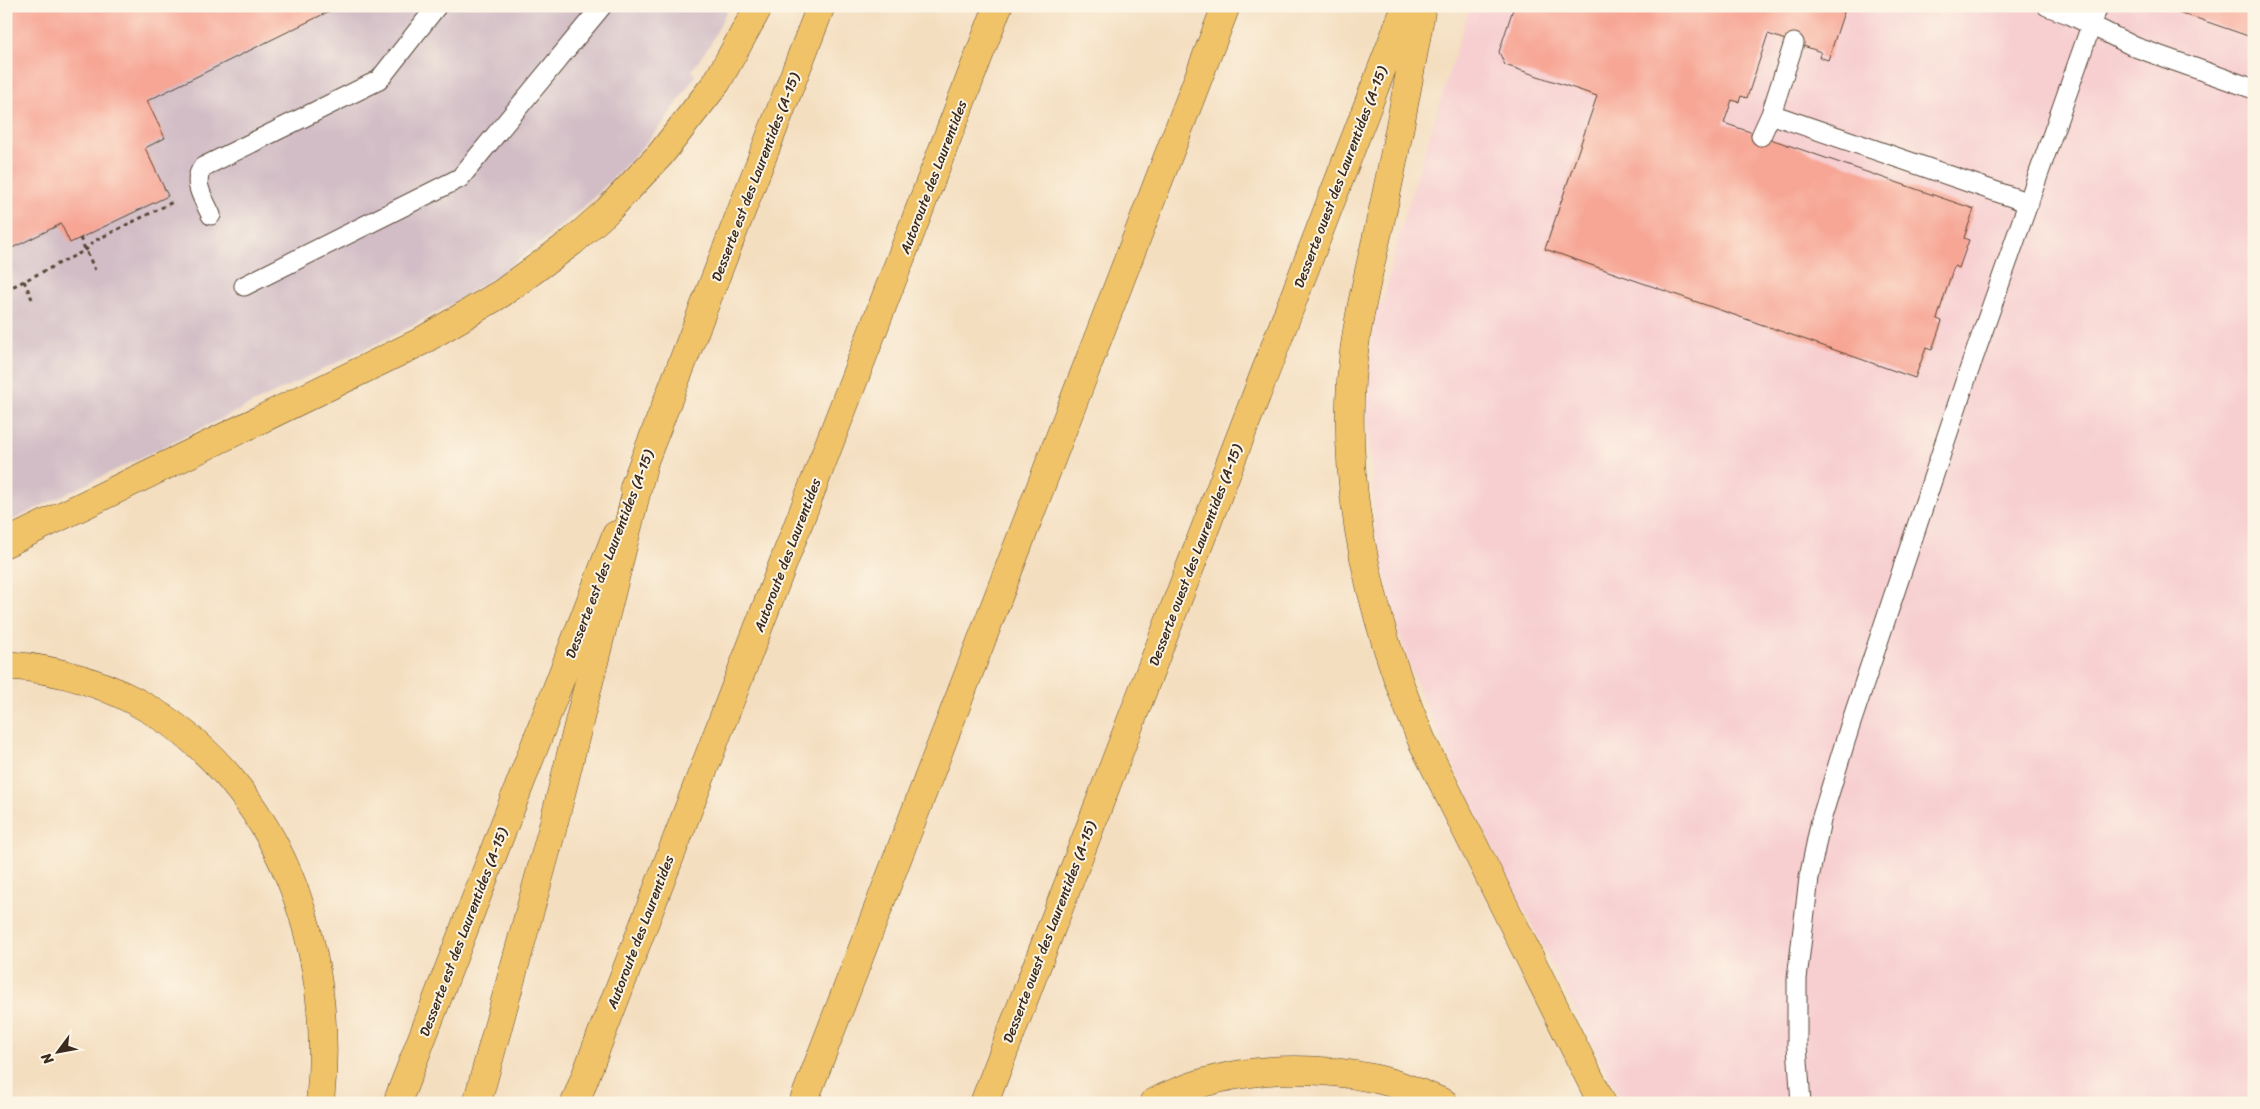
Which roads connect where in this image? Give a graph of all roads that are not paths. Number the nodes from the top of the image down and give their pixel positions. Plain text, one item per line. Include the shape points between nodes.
1 (437, 6) edge
2 (602, 6) edge
3 (759, 6) edge
4 (821, 6) edge
5 (998, 6) edge
6 (1226, 6) edge
7 (1406, 6) edge
8 (1422, 6) edge
9 (2047, 6) edge
10 (2098, 6) edge
11 (2092, 25) junction
12 (1794, 42) dead end
13 (2254, 89) edge
14 (1771, 114) junction
15 (1761, 136) dead end
16 (2029, 203) junction
17 (211, 215) dead end
18 (244, 286) dead end
19 (643, 466) junction
20 (6, 544) edge
21 (6, 665) edge
22 (320, 1103) edge
23 (397, 1103) edge
24 (477, 1103) edge
25 (575, 1103) edge
26 (803, 1103) edge
27 (984, 1103) edge
28 (1153, 1103) edge
29 (1444, 1103) edge
30 (1602, 1103) edge
31 (1801, 1103) edge

1 - 17 lane via 379,80 203,167 197,182
2 - 18 lane via 460,178
3 - 20 main road via 717,82 660,155 607,211 572,242 509,288 420,342
4 - 19 main road, Desserte est des Laurentides (A-15)
5 - 25 main road, Autoroute des Laurentides
6 - 26 main road
7 - 27 main road, Desserte ouest des Laurentides (A-15)
8 - 30 main road via 1367,275 1352,380 1352,468 1364,559 1386,646 1422,741
9 - 11 lane
10 - 11 lane
11 - 13 lane via 2135,47
11 - 16 lane
12 - 14 lane
14 - 15 lane
14 - 16 lane
16 - 31 lane via 1967,376 1821,820 1809,878 1797,979
19 - 23 main road, Desserte est des Laurentides (A-15)
19 - 24 main road via 552,830
21 - 22 main road via 63,673 132,698 177,728 216,762 250,804 285,867 312,953 321,1012
28 - 29 main road via 1224,1077 1298,1069 1373,1078

